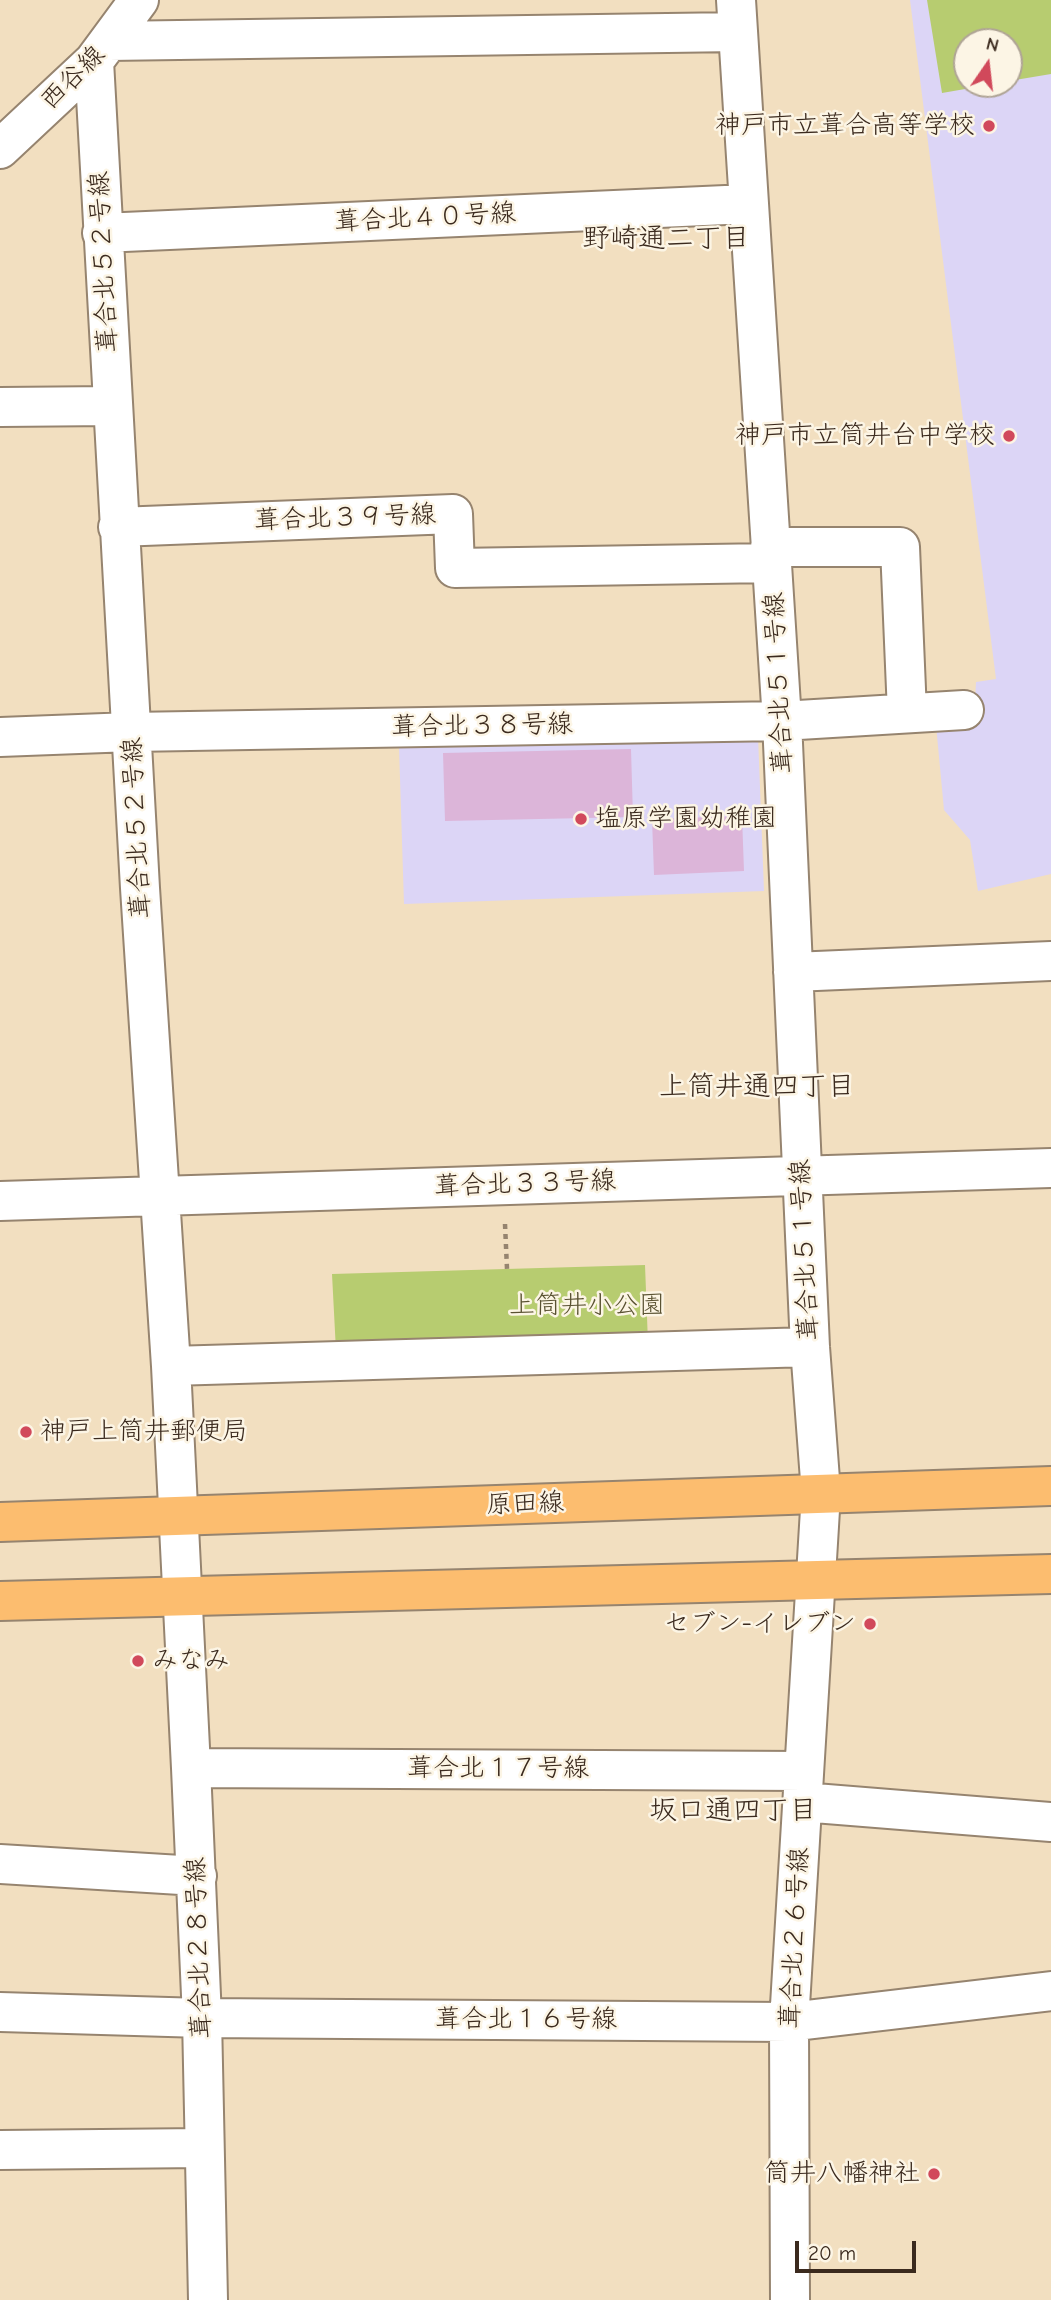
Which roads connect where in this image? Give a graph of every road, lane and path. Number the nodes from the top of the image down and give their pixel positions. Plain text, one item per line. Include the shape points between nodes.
1 (139, 0) edge
2 (737, 16) edge
3 (101, 51) junction
4 (0, 149) edge
5 (748, 204) junction
6 (103, 233) junction
7 (111, 406) junction
8 (0, 407) edge
9 (118, 527) junction
10 (771, 555) junction
11 (964, 710) dead end
12 (906, 713) junction
13 (782, 721) junction
14 (131, 732) junction
15 (0, 737) edge
16 (1051, 961) edge
17 (793, 972) junction
18 (1051, 1168) edge
19 (802, 1176) junction
20 (159, 1195) junction
21 (0, 1201) edge
22 (810, 1347) junction
23 (171, 1366) junction
24 (1051, 1486) edge
25 (821, 1493) junction
26 (177, 1516) junction
27 (0, 1522) edge
28 (1051, 1574) edge
29 (815, 1580) junction
30 (182, 1596) junction
31 (0, 1601) edge
32 (191, 1768) junction
33 (803, 1786) junction
34 (1051, 1822) edge
35 (0, 1864) edge
36 (197, 1876) junction
37 (1051, 1991) edge
38 (0, 2012) edge
39 (202, 2018) junction
40 (789, 2022) junction
41 (204, 2148) junction
42 (0, 2150) edge
43 (208, 2300) edge
44 (790, 2300) edge

1 - 3 street, 西谷線
2 - 3 street
2 - 5 street, 葺合北５１号線
3 - 4 street, 西谷線
3 - 6 street, 葺合北５２号線
5 - 6 street, 葺合北４０号線
5 - 10 street, 葺合北５１号線
6 - 7 street, 葺合北５２号線
7 - 8 street
7 - 9 street, 葺合北５２号線
9 - 10 street, 葺合北３９号線 via 453,514 455,568
9 - 14 street, 葺合北５２号線
10 - 12 street via 900,547
10 - 13 street, 葺合北５１号線
11 - 12 street, 葺合北３８号線
12 - 13 street, 葺合北３８号線
13 - 14 street, 葺合北３８号線
13 - 17 street, 葺合北５１号線
14 - 15 street, 葺合北３８号線
14 - 20 street, 葺合北５２号線
16 - 17 street
17 - 19 street, 葺合北５１号線
18 - 19 street, 葺合北３３号線
19 - 20 street, 葺合北３３号線
19 - 22 street, 葺合北５１号線
20 - 21 street, 葺合北３３号線
20 - 23 street, 葺合北５２号線
22 - 23 street
22 - 25 street, 葺合北５１号線
23 - 26 street, 葺合北５２号線
24 - 25 main road, 原田線
25 - 26 main road, 原田線
25 - 29 street, 葺合北２６号線
26 - 27 main road, 原田線
26 - 30 street, 葺合北５２号線
28 - 29 main road
29 - 30 main road
29 - 33 street, 葺合北２６号線
30 - 31 main road
30 - 32 street, 葺合北２８号線
32 - 33 street, 葺合北１７号線
32 - 36 street, 葺合北２８号線
33 - 34 street, 葺合北１７号線
33 - 40 street, 葺合北２６号線
35 - 36 street
36 - 39 street, 葺合北２８号線
37 - 40 street, 葺合北１６号線
38 - 39 street, 葺合北１６号線
39 - 40 street, 葺合北１６号線
39 - 41 street, 葺合北２８号線
40 - 44 street, 葺合北２６号線
41 - 42 street
41 - 43 street, 葺合北２８号線

